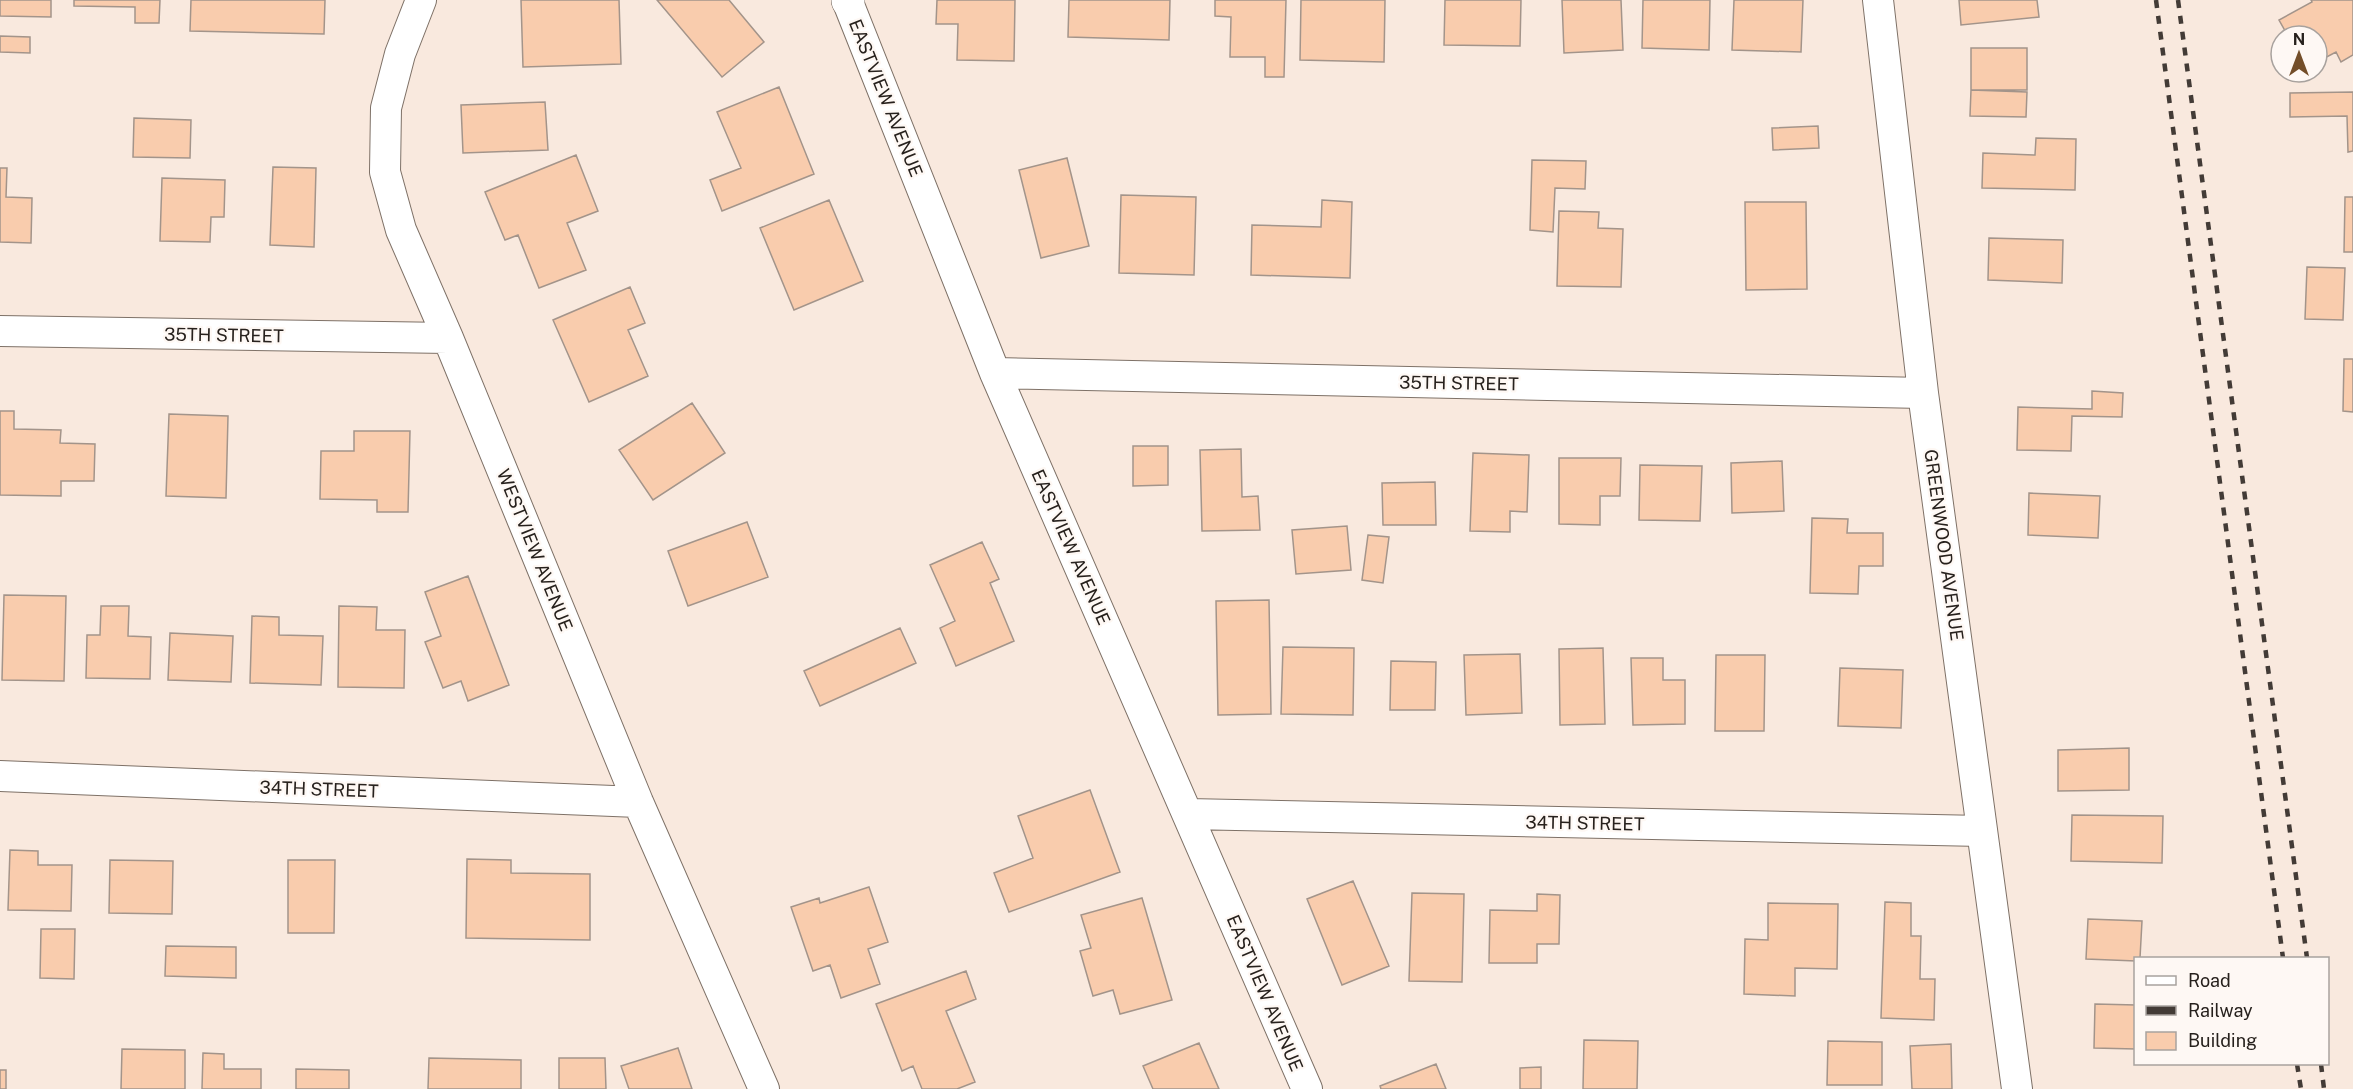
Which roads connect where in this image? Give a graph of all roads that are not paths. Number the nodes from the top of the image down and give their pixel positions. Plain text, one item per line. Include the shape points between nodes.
1 (422, 0) edge
2 (848, 0) edge
3 (1878, 0) edge
4 (0, 331) edge
5 (448, 338) junction
6 (995, 373) junction
7 (1923, 393) junction
8 (0, 776) edge
9 (638, 802) junction
10 (1188, 814) junction
11 (1982, 831) junction
12 (764, 1089) edge
13 (1307, 1089) edge
14 (2017, 1089) edge

1 - 5 street, WESTVIEW AVENUE via 400,54 386,108 386,172 401,230
2 - 6 street, EASTVIEW AVENUE
3 - 7 street, GREENWOOD AVENUE
4 - 5 street, 35TH STREET
5 - 9 street, WESTVIEW AVENUE
6 - 7 street, 35TH STREET
6 - 10 street, EASTVIEW AVENUE
7 - 11 street, GREENWOOD AVENUE
8 - 9 street, 34TH STREET
9 - 12 street, WESTVIEW AVENUE
10 - 11 street, 34TH STREET
10 - 13 street, EASTVIEW AVENUE
11 - 14 street, GREENWOOD AVENUE

